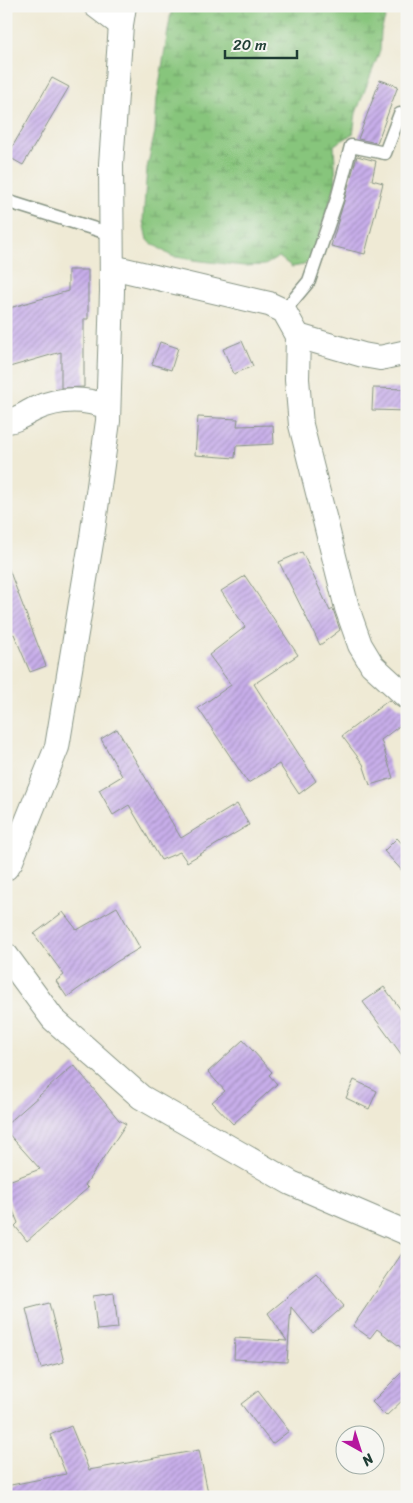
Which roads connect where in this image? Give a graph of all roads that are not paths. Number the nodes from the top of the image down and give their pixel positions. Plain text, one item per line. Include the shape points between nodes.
1 (96, 6) edge
2 (123, 16) edge
3 (400, 114) dead end
4 (6, 201) edge
5 (111, 234) junction
6 (112, 267) junction
7 (284, 311) junction
8 (298, 336) junction
9 (407, 352) edge
10 (108, 407) junction
11 (6, 421) edge
12 (407, 697) edge
13 (6, 868) edge
14 (6, 955) edge
15 (407, 1233) edge

1 - 2 street
2 - 5 street via 111,164
3 - 7 lane via 385,153 351,146 338,199 309,281
4 - 5 lane
5 - 6 street
6 - 7 street via 269,304
6 - 10 street
7 - 8 street
8 - 9 street via 380,358
8 - 12 street via 301,425 348,608 360,645 372,665
10 - 11 street via 87,400 64,401
10 - 13 street via 92,537 57,747
14 - 15 street via 53,1019 141,1097 291,1183

